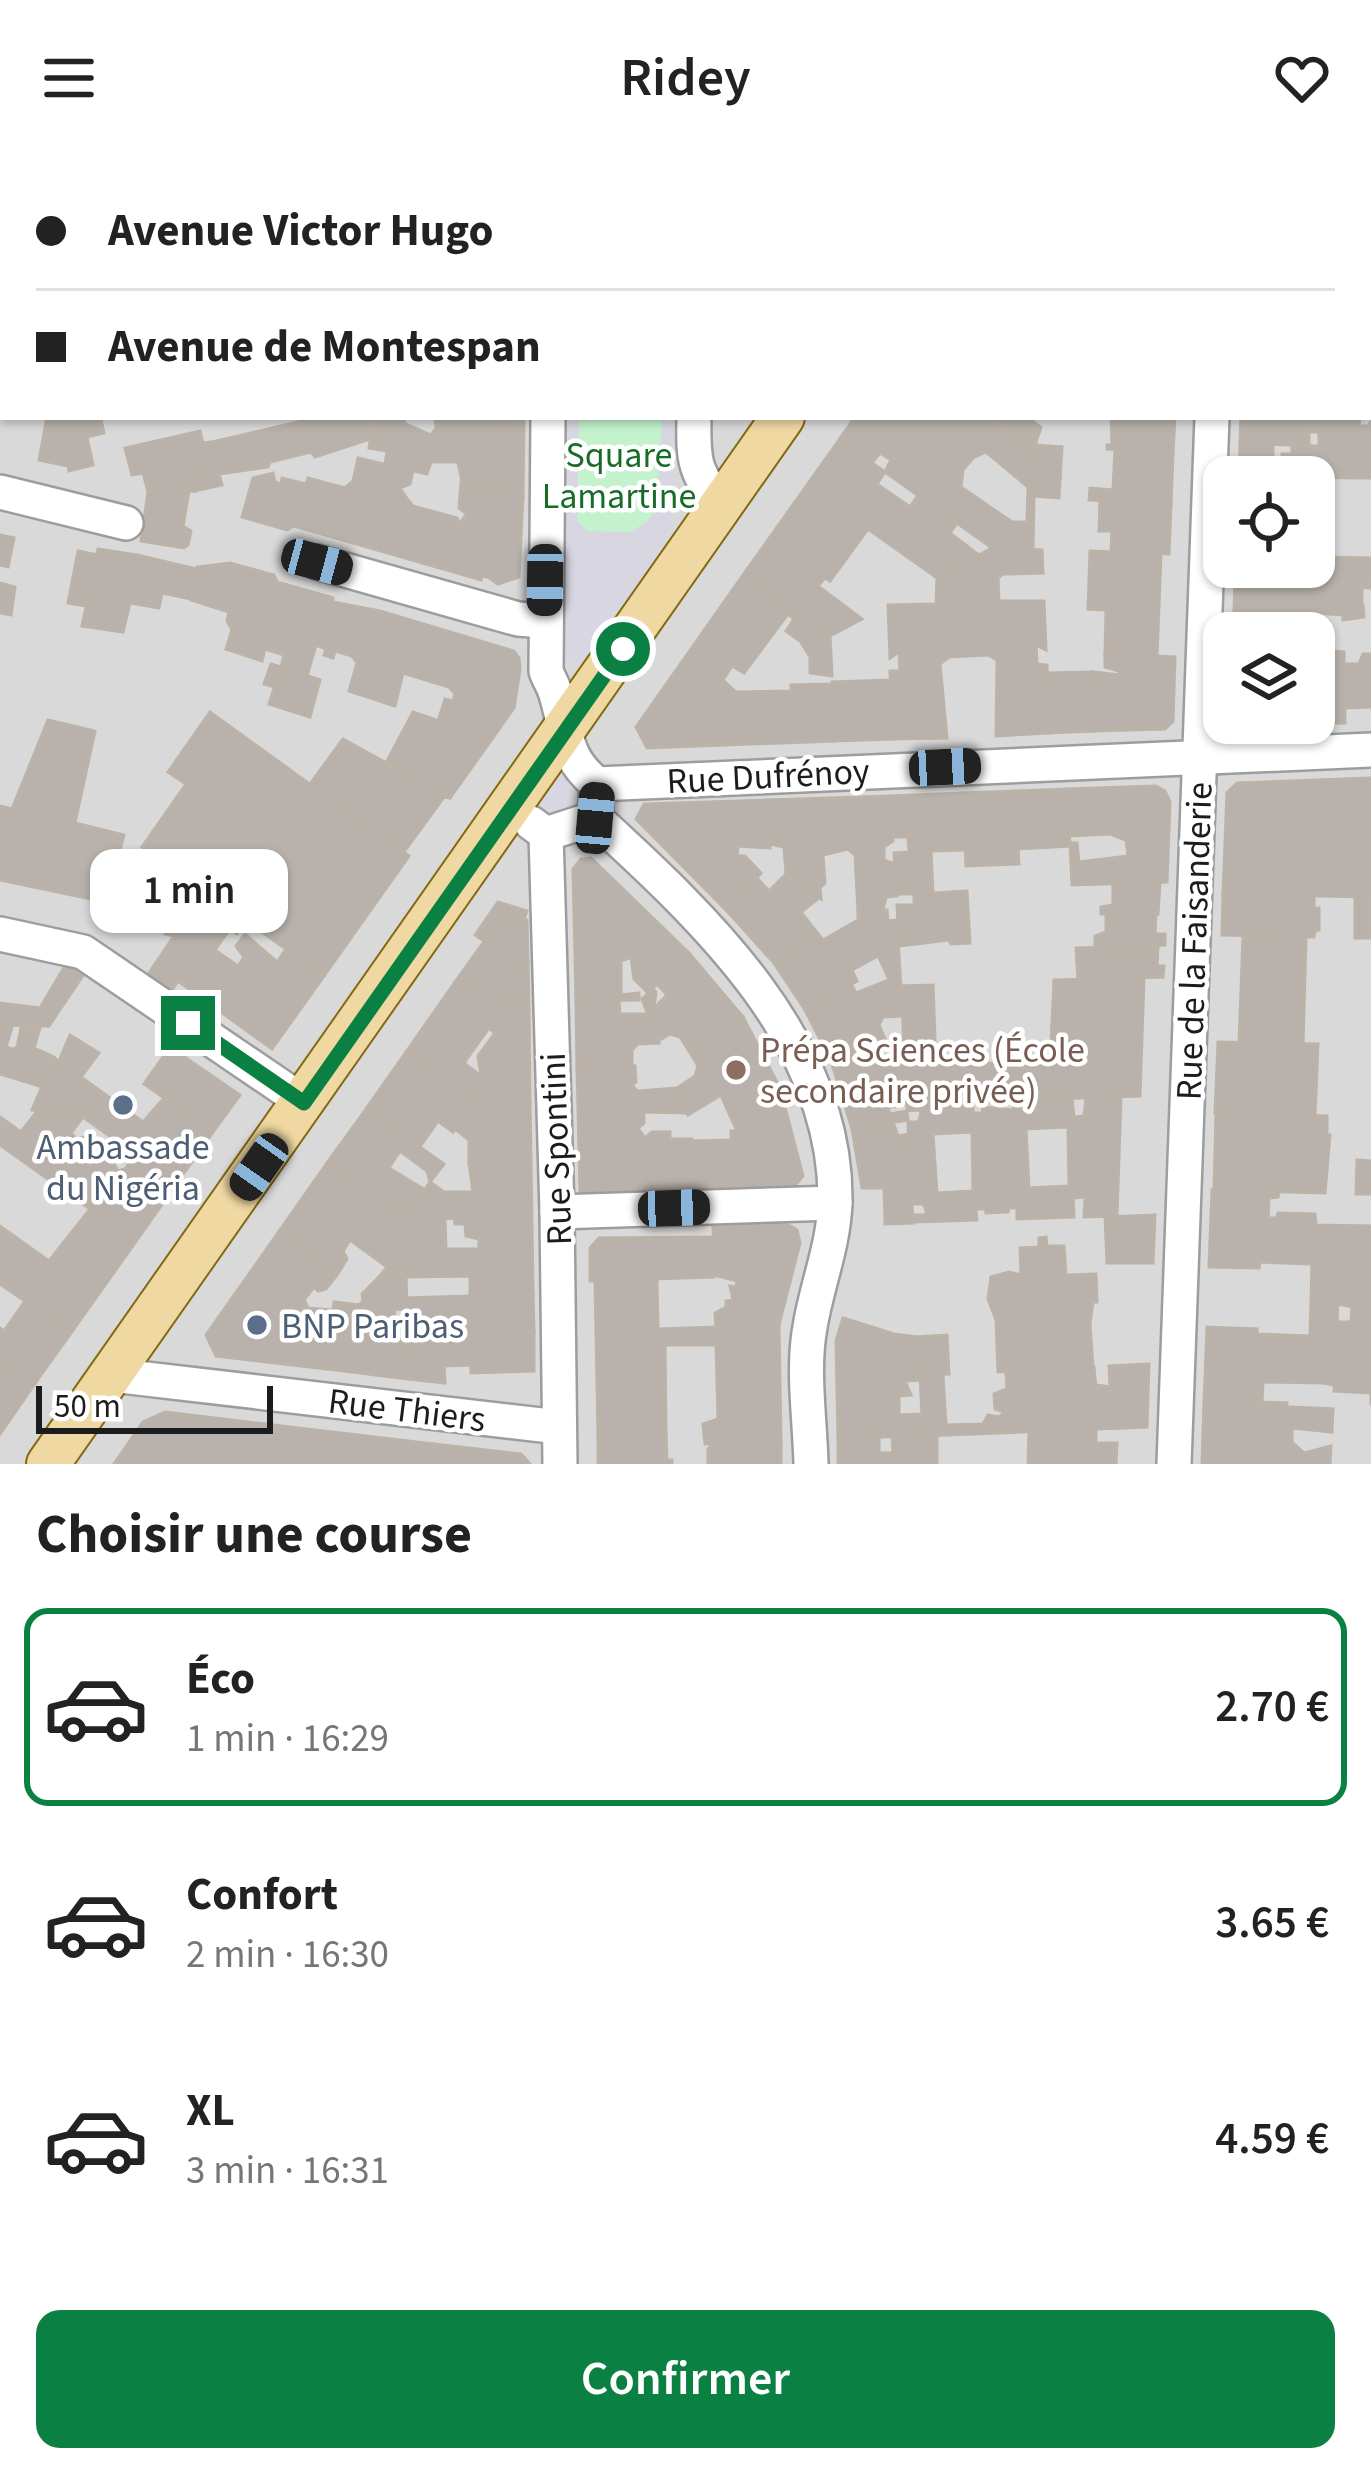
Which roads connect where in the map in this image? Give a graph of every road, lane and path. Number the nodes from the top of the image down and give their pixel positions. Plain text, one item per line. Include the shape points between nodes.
1 (548, 420) edge
2 (694, 420) edge
3 (781, 420) edge
4 (1212, 420) edge
5 (0, 492) edge
6 (723, 507) junction
7 (126, 523) dead end
8 (317, 562) dead end
9 (544, 621) junction
10 (563, 733) junction
11 (1371, 750) edge
12 (1200, 755) junction
13 (597, 784) junction
14 (511, 807) junction
15 (595, 818) junction
16 (546, 834) junction
17 (0, 934) edge
18 (304, 1103) junction
19 (835, 1203) junction
20 (557, 1211) junction
21 (112, 1375) junction
22 (559, 1427) junction
23 (48, 1464) edge
24 (560, 1464) edge
25 (811, 1464) edge
26 (1174, 1464) edge

1 - 9 street
2 - 6 street via 693,463
3 - 6 main road
4 - 12 street, Rue de la Faisanderie
5 - 7 street
6 - 10 main road
8 - 9 street
9 - 10 street via 546,671
10 - 13 street via 576,766
10 - 14 main road
11 - 12 street, Rue Dufrénoy
12 - 13 street, Rue Dufrénoy
12 - 26 street, Rue de la Faisanderie
13 - 15 street
14 - 16 street
14 - 18 main road
15 - 16 street
15 - 19 street via 732,955 772,1007 807,1074 833,1152
16 - 20 street, Rue Spontini
17 - 18 street via 83,952
18 - 21 main road
19 - 20 street
19 - 25 street via 809,1330
20 - 22 street, Rue Spontini
21 - 22 street, Rue Thiers
21 - 23 main road
22 - 24 street, Rue Spontini

